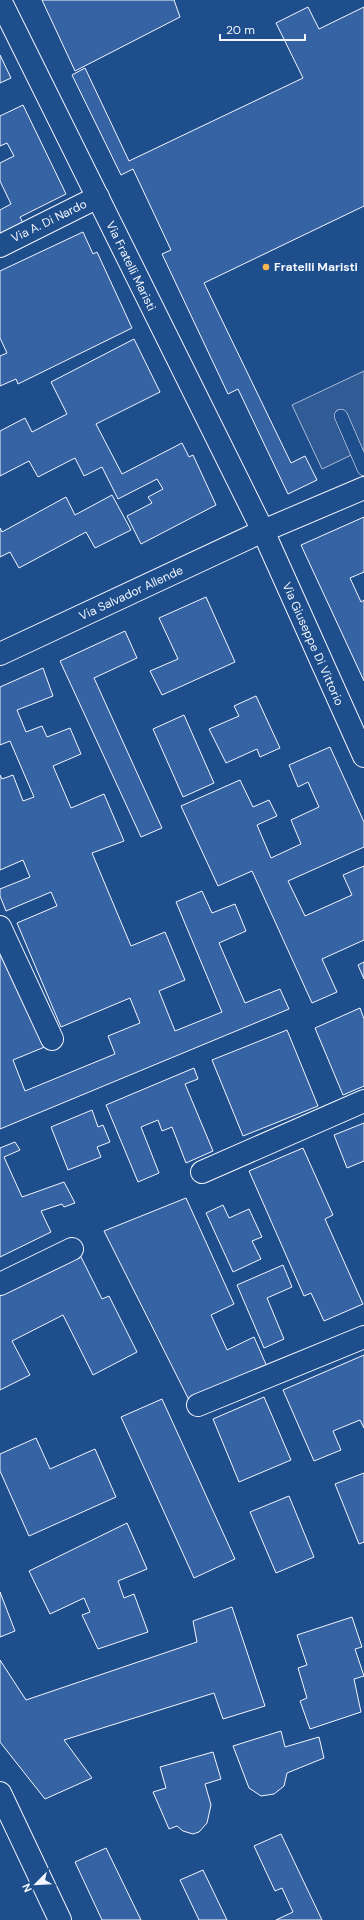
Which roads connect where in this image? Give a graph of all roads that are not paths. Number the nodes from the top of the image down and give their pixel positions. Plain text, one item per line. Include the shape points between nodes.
1 (0, 0) edge
2 (98, 197) junction
3 (0, 246) edge
4 (341, 416) dead end
5 (364, 469) edge
6 (364, 488) edge
7 (263, 531) junction
8 (0, 654) edge
9 (364, 756) edge
10 (0, 927) edge
11 (52, 1039) dead end
12 (364, 1100) edge
13 (202, 1172) dead end
14 (72, 1249) dead end
15 (0, 1284) edge
16 (364, 1337) edge
17 (198, 1405) dead end
18 (0, 1793) edge
19 (60, 1920) edge

1 - 2 street, Via Fratelli Maristi
2 - 3 street, Via A. Di Nardo
2 - 7 street, Via Fratelli Maristi
4 - 5 lane
6 - 7 street, Via Salvador Allende
7 - 8 street, Via Salvador Allende
7 - 9 street, Via Giuseppe Di Vittorio
10 - 11 street
12 - 13 street
14 - 15 street
16 - 17 street
18 - 19 street

